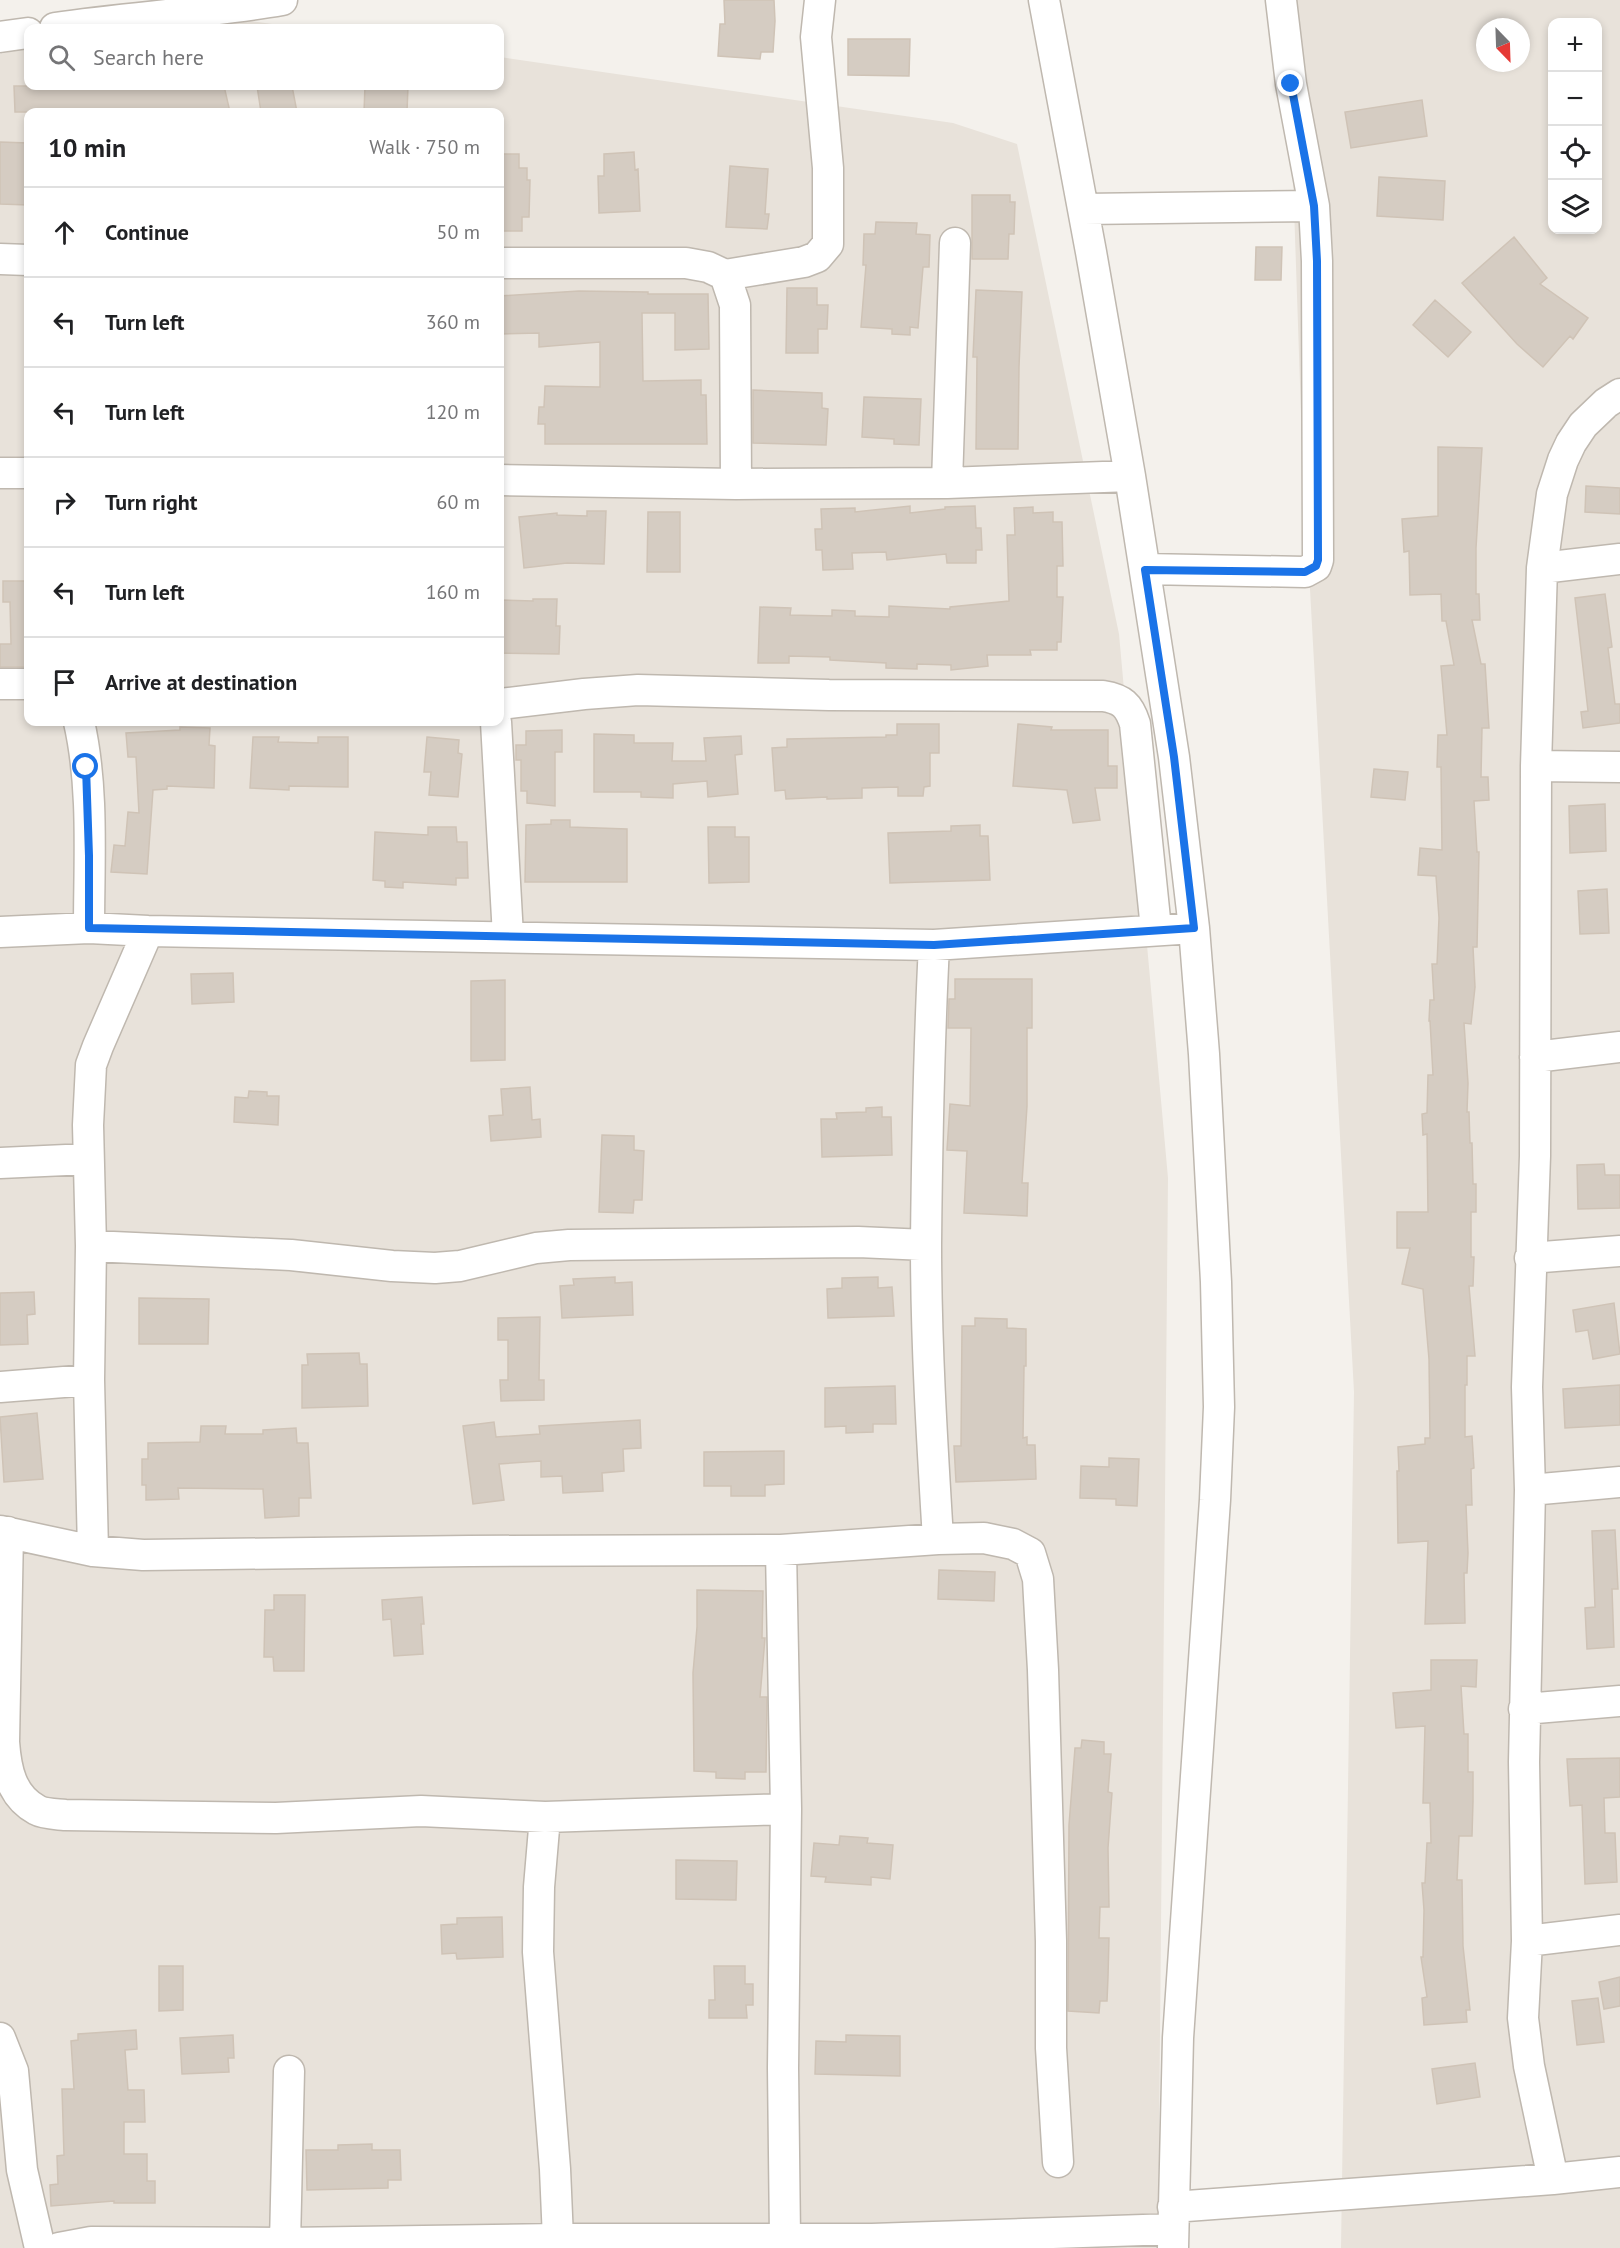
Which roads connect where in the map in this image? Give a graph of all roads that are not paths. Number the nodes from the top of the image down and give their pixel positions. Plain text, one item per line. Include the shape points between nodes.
1 (282, 0) edge
2 (820, 0) edge
3 (1044, 0) edge
4 (1281, 0) edge
5 (228, 4) edge
6 (81, 24) edge
7 (24, 34) edge
8 (0, 37) edge
9 (1314, 206) junction
10 (1084, 209) junction
11 (955, 243) dead end
12 (0, 259) edge
13 (24, 260) edge
14 (504, 262) edge
15 (725, 275) junction
16 (1620, 394) edge
17 (0, 473) edge
18 (24, 473) edge
19 (1130, 476) junction
20 (504, 480) edge
21 (947, 483) junction
22 (736, 484) junction
23 (1620, 559) edge
24 (1542, 568) junction
25 (1145, 570) junction
26 (0, 684) edge
27 (24, 684) edge
28 (504, 704) edge
29 (80, 726) edge
30 (496, 726) edge
31 (1536, 766) junction
32 (1620, 767) edge
33 (89, 928) junction
34 (1194, 928) junction
35 (1156, 929) junction
36 (148, 930) junction
37 (0, 932) edge
38 (508, 936) junction
39 (934, 945) junction
40 (1620, 1047) edge
41 (1534, 1057) junction
42 (88, 1159) junction
43 (0, 1163) edge
44 (926, 1245) junction
45 (92, 1246) junction
46 (1620, 1251) edge
47 (1530, 1258) junction
48 (89, 1380) junction
49 (0, 1386) edge
50 (1620, 1482) edge
51 (1530, 1490) junction
52 (4, 1532) edge
53 (938, 1539) junction
54 (93, 1551) junction
55 (781, 1551) junction
56 (1620, 1701) edge
57 (1524, 1709) junction
58 (2, 1757) edge
59 (786, 1809) junction
60 (545, 1817) junction
61 (1620, 1929) edge
62 (1527, 1941) junction
63 (0, 2038) edge
64 (289, 2071) dead end
65 (1058, 2162) dead end
66 (1620, 2172) edge
67 (1553, 2179) junction
68 (1173, 2228) edge
69 (785, 2238) junction
70 (558, 2239) junction
71 (1118, 2240) edge
72 (285, 2243) junction
73 (40, 2248) edge
74 (59, 2248) edge

1 - 5 street
2 - 15 street via 816,38 828,168 828,244 817,257 804,262
3 - 10 street
4 - 9 street via 1291,84
5 - 6 street
7 - 8 street
9 - 10 street
9 - 25 street via 1316,566 1295,573
10 - 19 street
11 - 21 street
12 - 13 street
14 - 15 street via 686,263
15 - 22 street via 735,305
16 - 24 street via 1583,425 1563,460 1552,494
17 - 18 street
19 - 21 street
19 - 25 street
20 - 22 street
21 - 22 street
23 - 24 street
24 - 31 street
25 - 34 street via 1174,757
26 - 27 street
28 - 35 street via 638,690 1114,698 1127,705 1135,724
29 - 33 street via 86,767
30 - 38 street
31 - 32 street
31 - 41 street
33 - 36 street
33 - 37 street
34 - 35 street
34 - 68 street via 1216,1282 1219,1407 1178,2038
35 - 39 street
36 - 38 street
36 - 42 street via 92,1065
38 - 39 street
39 - 44 street
40 - 41 street
41 - 47 street
42 - 43 street
42 - 45 street
44 - 45 street via 569,1245 435,1268
44 - 53 street
45 - 48 street
46 - 47 street
47 - 51 street
48 - 49 street
48 - 54 street
50 - 51 street
51 - 57 street
52 - 54 street
52 - 58 street
53 - 55 street
53 - 65 street via 984,1538 1014,1544 1030,1553 1038,1579 1051,2048
54 - 55 street via 143,1555
55 - 59 street
56 - 57 street
57 - 62 street
58 - 60 street via 18,1797 39,1811 65,1815 276,1818 422,1811
59 - 60 street
59 - 69 street
60 - 70 street via 538,1952
61 - 62 street
62 - 67 street via 1523,2018
63 - 73 street via 13,2071 22,2170
64 - 72 street
66 - 67 street
67 - 68 street
68 - 71 street
69 - 70 street
69 - 71 street
70 - 72 street
72 - 74 street via 91,2242

